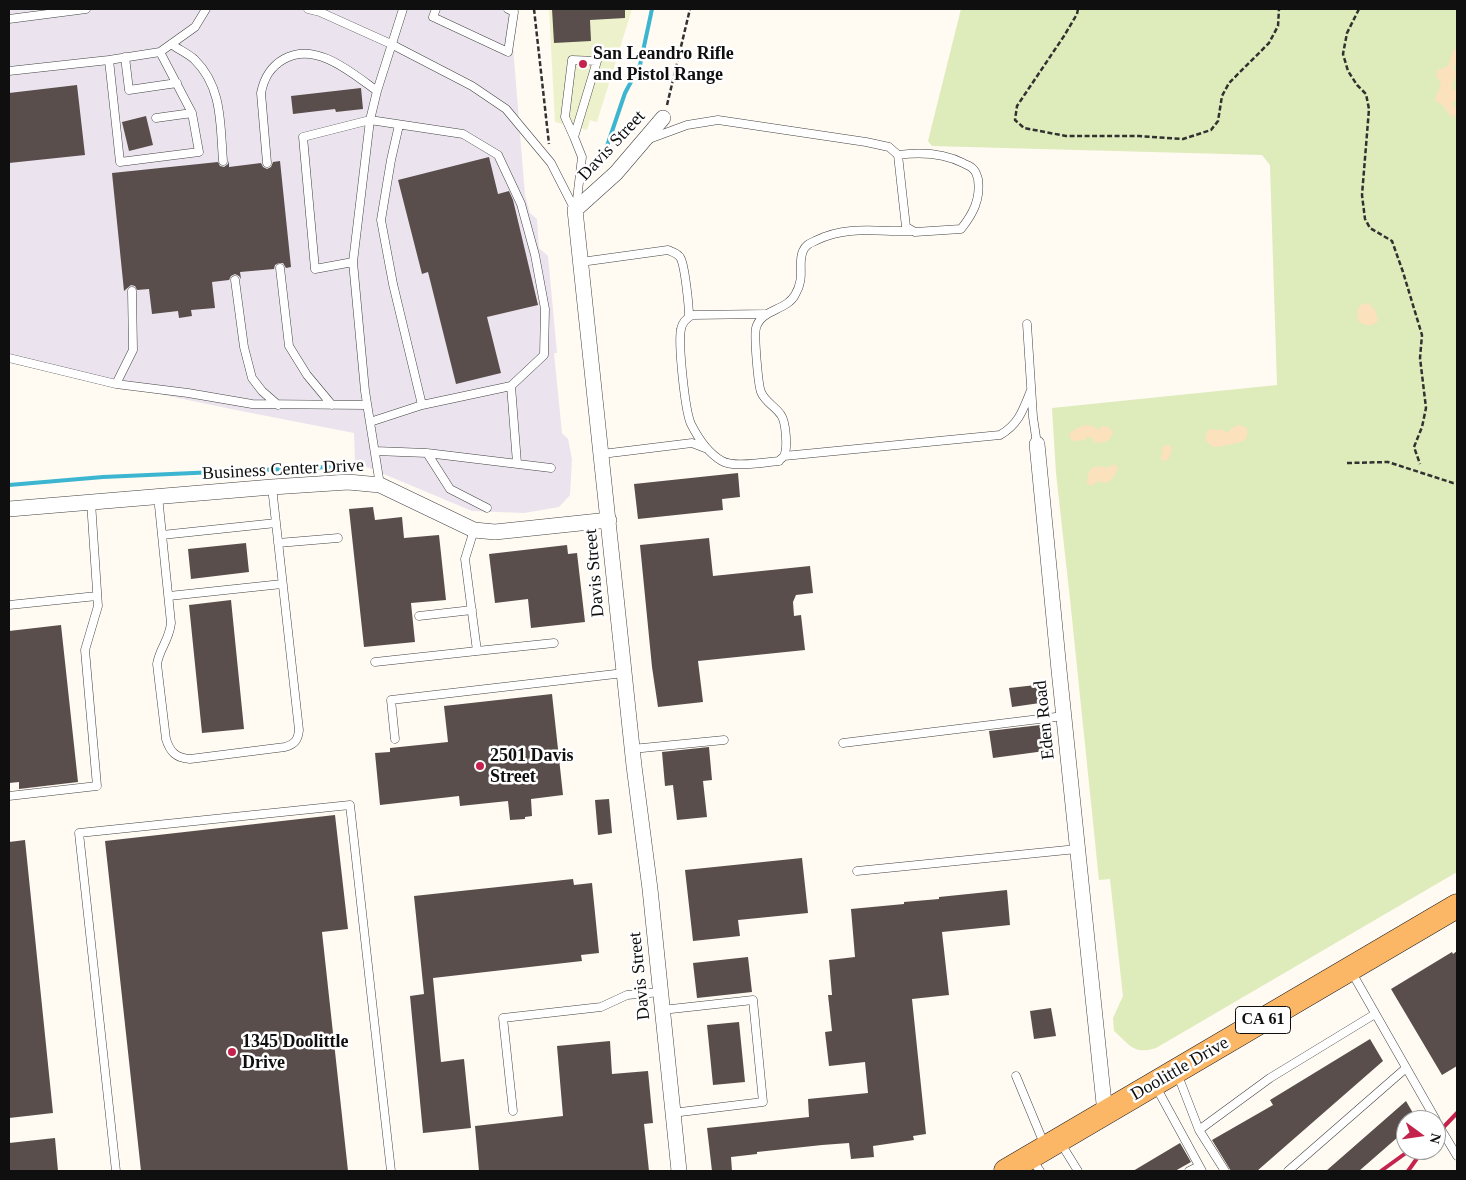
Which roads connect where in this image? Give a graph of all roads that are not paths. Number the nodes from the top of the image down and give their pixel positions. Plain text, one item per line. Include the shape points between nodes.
1 (86, 9) edge
2 (206, 9) edge
3 (308, 9) edge
4 (403, 9) edge
5 (436, 9) edge
6 (508, 9) edge
7 (320, 10) edge
8 (9, 18) edge
9 (171, 44) junction
10 (391, 44) junction
11 (160, 52) junction
12 (124, 57) junction
13 (109, 60) junction
14 (9, 71) edge
15 (178, 83) junction
16 (377, 91) junction
17 (192, 113) junction
18 (156, 118) dead end
19 (663, 118) road end
20 (370, 120) junction
21 (399, 125) junction
22 (574, 137) junction
23 (644, 140) junction
24 (898, 155) junction
25 (223, 161) dead end
26 (120, 162) junction
27 (267, 163) dead end
28 (120, 172) dead end
29 (575, 210) junction
30 (911, 231) junction
31 (352, 262) junction
32 (581, 262) junction
33 (280, 268) dead end
34 (235, 280) dead end
35 (132, 291) dead end
36 (766, 314) junction
37 (689, 316) junction
38 (1027, 324) dead end
39 (9, 358) edge
40 (116, 384) junction
41 (510, 386) junction
42 (1031, 390) junction
43 (278, 404) junction
44 (332, 405) junction
45 (367, 405) junction
46 (422, 405) junction
47 (370, 422) junction
48 (1037, 444) joint
49 (707, 449) junction
50 (375, 451) junction
51 (427, 453) junction
52 (602, 454) junction
53 (784, 456) junction
54 (517, 463) junction
55 (551, 468) dead end
56 (380, 485) junction
57 (272, 487) junction
58 (158, 496) junction
59 (91, 502) junction
60 (487, 508) dead end
61 (9, 509) edge
62 (609, 520) junction
63 (276, 522) junction
64 (474, 530) junction
65 (162, 535) junction
66 (338, 538) dead end
67 (278, 543) junction
68 (282, 584) junction
69 (168, 593) junction
70 (97, 596) junction
71 (9, 606) edge
72 (472, 610) junction
73 (419, 616) dead end
74 (554, 643) dead end
75 (476, 651) junction
76 (375, 662) dead end
77 (624, 673) junction
78 (1064, 716) junction
79 (395, 740) dead end
80 (724, 740) dead end
81 (842, 743) dead end
82 (632, 749) junction
83 (9, 796) edge
84 (1077, 849) junction
85 (857, 871) dead end
86 (1457, 906) edge
87 (1350, 969) junction
88 (660, 992) junction
89 (662, 1010) junction
90 (1374, 1014) junction
91 (1406, 1068) junction
92 (1176, 1071) junction
93 (1016, 1076) dead end
94 (1154, 1084) junction
95 (1430, 1110) edge
96 (513, 1111) dead end
97 (1105, 1112) junction
98 (672, 1113) junction
99 (1199, 1130) junction
100 (1446, 1137) edge
101 (1044, 1154) edge
102 (1457, 1156) edge
103 (1200, 1168) edge
104 (116, 1171) edge
105 (391, 1171) edge
106 (679, 1171) edge
107 (1006, 1171) edge
108 (1078, 1171) edge
109 (1190, 1171) edge
110 (1225, 1171) edge
111 (1288, 1171) edge

1 - 8 lane
2 - 9 lane via 195,27
3 - 7 lane
4 - 10 lane
5 - 6 lane via 433,17 508,52 514,12
7 - 10 lane
9 - 11 lane
9 - 25 lane via 193,59 208,76 218,100
10 - 16 lane
10 - 29 lane via 472,86 506,109 552,162
11 - 12 lane
11 - 15 lane
12 - 13 lane
12 - 15 lane via 129,90
13 - 14 lane
13 - 26 lane
15 - 17 lane
16 - 20 lane
16 - 27 lane via 321,56 297,53 279,62 263,82 261,93
17 - 18 lane
17 - 26 lane via 199,152
19 - 23 street, Davis Street
20 - 21 lane
20 - 31 lane
20 - 31 lane via 303,137 315,269
21 - 41 lane via 463,134 498,155 520,204 535,255 545,309 544,355
21 - 46 lane via 381,220
22 - 22 lane via 594,71 597,61 572,60 565,117
22 - 29 lane via 582,157
23 - 24 lane via 687,125 718,120 866,142 889,147
23 - 29 street, Davis Street via 616,173
24 - 30 lane via 906,228
24 - 30 lane via 935,154 952,158 974,169 977,176 977,202 960,229
26 - 28 lane
29 - 32 street, Davis Street
30 - 36 lane via 844,231 806,245 801,256 802,281 794,298 782,308
31 - 45 lane
32 - 37 lane via 668,250 674,252 682,260
32 - 52 street, Davis Street
33 - 44 lane via 289,346 307,375
34 - 43 lane via 252,378
35 - 40 lane via 133,350
36 - 37 lane
36 - 53 lane via 755,331 760,384 762,392 783,418 787,448
37 - 49 lane via 681,328 684,383 690,422
38 - 42 lane, Eden Road
39 - 40 lane
40 - 43 lane via 252,404
41 - 46 lane
41 - 54 lane
42 - 48 lane, Eden Road
42 - 53 lane via 1018,420 1000,435
43 - 44 lane
44 - 45 lane
45 - 47 lane
46 - 47 lane
47 - 50 lane
48 - 78 street, Eden Road
49 - 52 lane via 692,444
49 - 53 lane via 730,465 779,461
50 - 51 lane
50 - 56 lane
51 - 54 lane
51 - 60 lane via 450,489
52 - 62 street, Davis Street
54 - 55 lane
56 - 57 street, Business Center Drive via 348,482
56 - 64 street, Business Center Drive
57 - 58 street, Business Center Drive
57 - 63 lane
58 - 59 street, Business Center Drive
58 - 65 lane
59 - 61 street, Business Center Drive
59 - 70 lane
62 - 64 street, Business Center Drive via 495,532
62 - 77 street, Davis Street
63 - 65 lane
63 - 67 lane
64 - 72 lane via 466,559
65 - 69 lane
66 - 67 lane
67 - 68 lane
68 - 69 lane
68 - 69 lane via 298,739 285,747 190,758 174,755 166,739 157,664 170,635
70 - 71 lane
70 - 83 lane via 98,606 84,650 97,786
72 - 73 lane
72 - 75 lane
74 - 75 lane
75 - 76 lane
77 - 79 lane via 391,700
77 - 82 street, Davis Street
78 - 81 lane
78 - 84 street, Eden Road
80 - 82 lane
82 - 88 street, Davis Street
84 - 85 lane
84 - 97 street, Eden Road
86 - 87 main road, Doolittle Drive / CA 61
87 - 90 lane
87 - 92 main road, Doolittle Drive / CA 61
88 - 89 street, Davis Street
88 - 96 lane via 627,996 601,1007 503,1018
89 - 98 street, Davis Street
89 - 98 lane via 753,1000 763,1102
90 - 91 lane
90 - 99 lane via 1270,1078
91 - 95 lane
91 - 111 lane
92 - 94 main road, Doolittle Drive / CA 61
92 - 99 lane
93 - 101 lane
94 - 97 main road, Doolittle Drive / CA 61
94 - 103 lane
97 - 101 main road, Doolittle Drive / CA 61
98 - 106 street, Davis Street
99 - 110 lane
100 - 102 lane
101 - 107 main road, Doolittle Drive / CA 61
101 - 108 lane
103 - 109 lane
104 - 105 lane via 79,833 350,805

